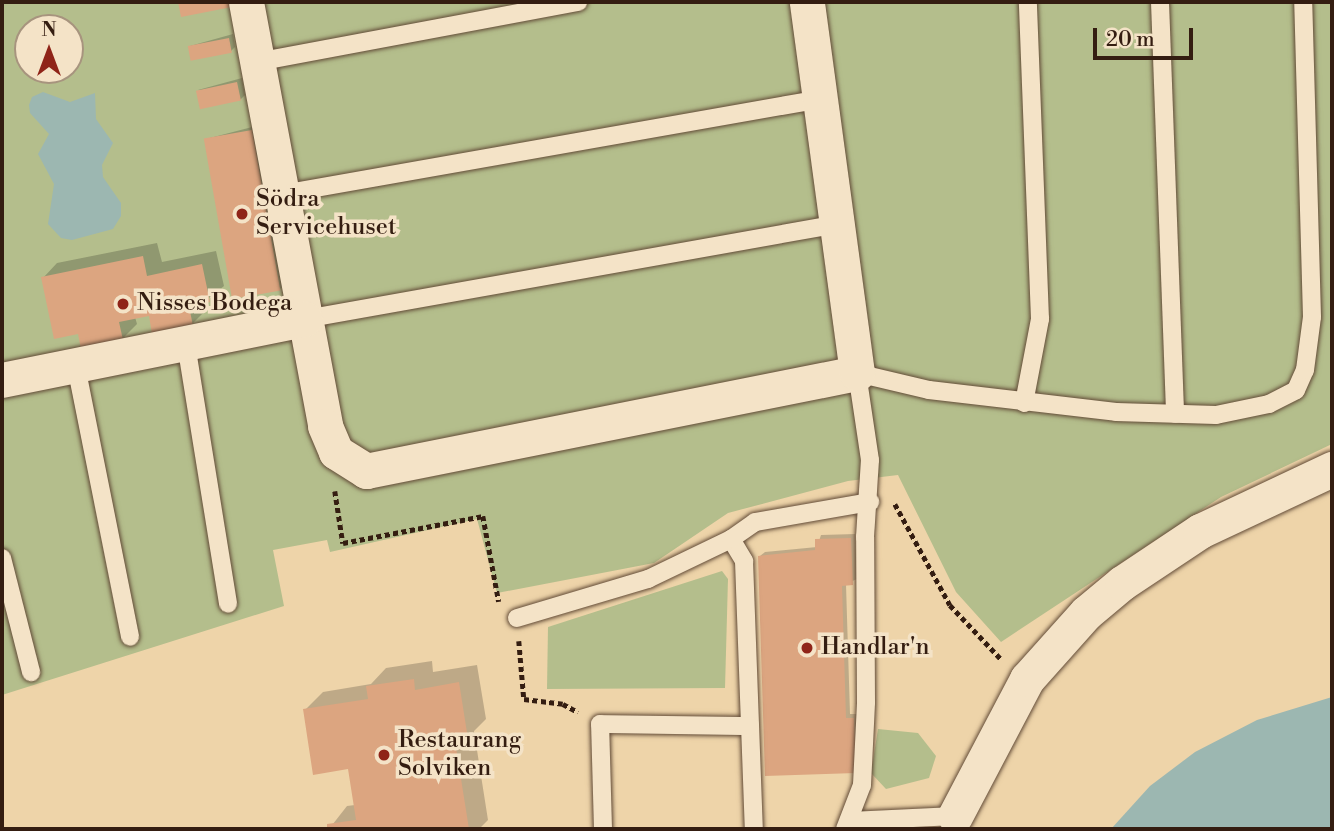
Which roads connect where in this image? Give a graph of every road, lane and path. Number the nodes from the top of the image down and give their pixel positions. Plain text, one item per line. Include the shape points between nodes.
1 (246, 2) edge
2 (578, 2) edge
3 (807, 2) edge
4 (1028, 2) edge
5 (1160, 2) edge
6 (1303, 2) edge
7 (257, 62) junction
8 (821, 99) junction
9 (282, 194) junction
10 (838, 224) junction
11 (305, 319) junction
12 (186, 344) junction
13 (76, 366) junction
14 (857, 373) junction
15 (2, 379) edge
16 (1024, 403) junction
17 (1175, 414) junction
18 (1332, 469) edge
19 (333, 478) dead end
20 (870, 502) junction
21 (731, 539) junction
22 (2, 558) edge
23 (228, 604) dead end
24 (517, 618) junction
25 (130, 637) dead end
26 (31, 672) dead end
27 (1027, 679) junction
28 (600, 724) junction
29 (750, 726) junction
30 (955, 816) joint
31 (847, 825) edge
32 (603, 829) edge
33 (754, 829) edge

1 - 7 street
2 - 7 lane
3 - 8 street
4 - 16 lane via 1040,319
5 - 17 lane
6 - 17 lane via 1312,304 1305,370 1296,390 1269,404 1216,415
7 - 9 street
8 - 9 lane
8 - 10 street
9 - 11 street
10 - 11 lane
10 - 14 street
11 - 12 street
11 - 14 street via 325,426 336,452 366,471
12 - 13 street
12 - 23 lane
13 - 15 street
13 - 25 lane
14 - 16 lane via 929,390
14 - 20 lane via 870,460
16 - 17 lane
18 - 27 street via 1251,504 1157,558 1086,613
19 - 24 path via 343,543 483,516 497,600
20 - 21 lane via 755,522
20 - 27 path via 896,504 950,605 994,654
20 - 31 lane via 865,537 862,785
21 - 24 lane via 648,579
21 - 29 lane via 744,561
22 - 26 lane
24 - 28 path via 524,699 563,704
27 - 30 street
28 - 29 lane
28 - 32 lane
29 - 33 lane
30 - 31 lane

